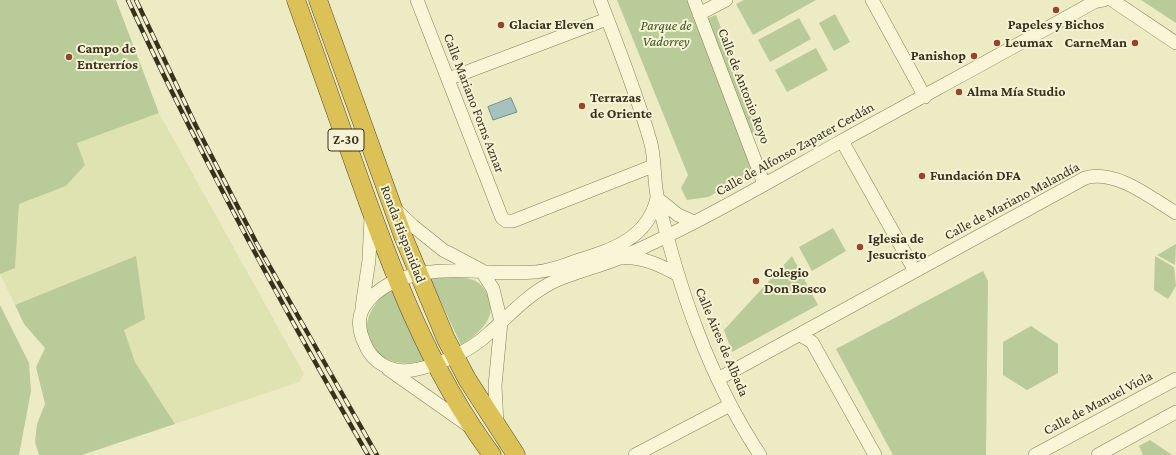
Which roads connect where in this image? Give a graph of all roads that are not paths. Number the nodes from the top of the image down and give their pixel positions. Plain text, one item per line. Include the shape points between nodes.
1 (296, 0) edge
2 (318, 0) edge
3 (417, 0) edge
4 (600, 0) edge
5 (694, 0) edge
6 (726, 0) edge
7 (872, 0) edge
8 (1104, 0) edge
9 (1112, 0) edge
10 (699, 14) junction
11 (607, 19) junction
12 (1176, 43) edge
13 (448, 79) junction
14 (925, 97) junction
15 (842, 141) junction
16 (653, 166) junction
17 (764, 184) junction
18 (657, 198) junction
19 (392, 205) junction
20 (371, 212) junction
21 (1176, 213) edge
22 (694, 222) junction
23 (667, 236) junction
24 (618, 259) junction
25 (481, 270) junction
26 (915, 271) junction
27 (419, 274) junction
28 (678, 275) junction
29 (397, 280) junction
30 (362, 310) junction
31 (501, 322) junction
32 (800, 335) junction
33 (455, 355) junction
34 (436, 363) junction
35 (386, 367) junction
36 (718, 379) junction
37 (1176, 379) edge
38 (730, 405) junction
39 (1176, 412) edge
40 (497, 426) junction
41 (471, 428) junction
42 (492, 455) edge
43 (516, 455) edge
44 (635, 455) edge
45 (760, 455) edge
46 (875, 455) edge
47 (1035, 455) edge
48 (1098, 455) edge

1 - 20 highway, Ronda Hispanidad / Z-30
2 - 19 highway, Ronda Hispanidad / Z-30
3 - 13 street, Calle Mariano Forns Aznar
4 - 11 street, Calle Aires de Albada
5 - 10 street, Calle de Antonio Royo
6 - 10 street
7 - 14 street
8 - 14 street, Calle de Alfonso Zapater Cerdán via 1094,2
9 - 12 street
10 - 17 street, Calle de Antonio Royo
11 - 13 street
11 - 16 street, Calle Aires de Albada via 651,142
13 - 16 street, Calle Mariano Forns Aznar via 502,218 506,221 513,221
14 - 15 street, Calle de Alfonso Zapater Cerdán
15 - 17 street, Calle de Alfonso Zapater Cerdán
15 - 26 street
16 - 18 street, Calle Aires de Albada
17 - 22 street, Calle de Alfonso Zapater Cerdán
18 - 22 street via 678,215
18 - 23 street, Calle Aires de Albada
18 - 25 street via 654,210 638,231 629,240 611,250 541,272
19 - 25 street via 443,250
19 - 27 highway, Ronda Hispanidad / Z-30
20 - 29 highway, Ronda Hispanidad / Z-30
20 - 30 street via 369,260
21 - 26 street, Calle de Mariano Malandía via 1119,180 1093,176
22 - 23 street, Calle de Alfonso Zapater Cerdán
23 - 24 street, Calle de Alfonso Zapater Cerdán
23 - 28 street, Calle Aires de Albada
24 - 28 street via 648,261
24 - 31 street, Calle de Alfonso Zapater Cerdán via 546,286 527,298
25 - 27 street
25 - 31 street via 497,296
26 - 32 street, Calle de Mariano Malandía
27 - 29 street
27 - 33 highway, Ronda Hispanidad / Z-30
28 - 36 street, Calle Aires de Albada via 693,320
29 - 30 street via 375,293
29 - 34 highway, Ronda Hispanidad / Z-30
30 - 35 street via 360,324 364,342 371,356
31 - 33 street, Calle de Alfonso Zapater Cerdán via 481,340
31 - 40 street via 495,386
32 - 36 street, Calle de Mariano Malandía
32 - 46 street via 812,342
33 - 34 street, Calle de Alfonso Zapater Cerdán
33 - 40 highway, Ronda Hispanidad / Z-30
34 - 35 street, Calle de Alfonso Zapater Cerdán via 404,371
34 - 41 highway, Ronda Hispanidad / Z-30
35 - 41 street
36 - 38 street, Calle Aires de Albada
37 - 47 street, Calle de Manuel Viola
38 - 44 street
38 - 45 street, Calle Aires de Albada
39 - 48 street
40 - 43 highway, Ronda Hispanidad / Z-30
41 - 42 highway, Ronda Hispanidad / Z-30

